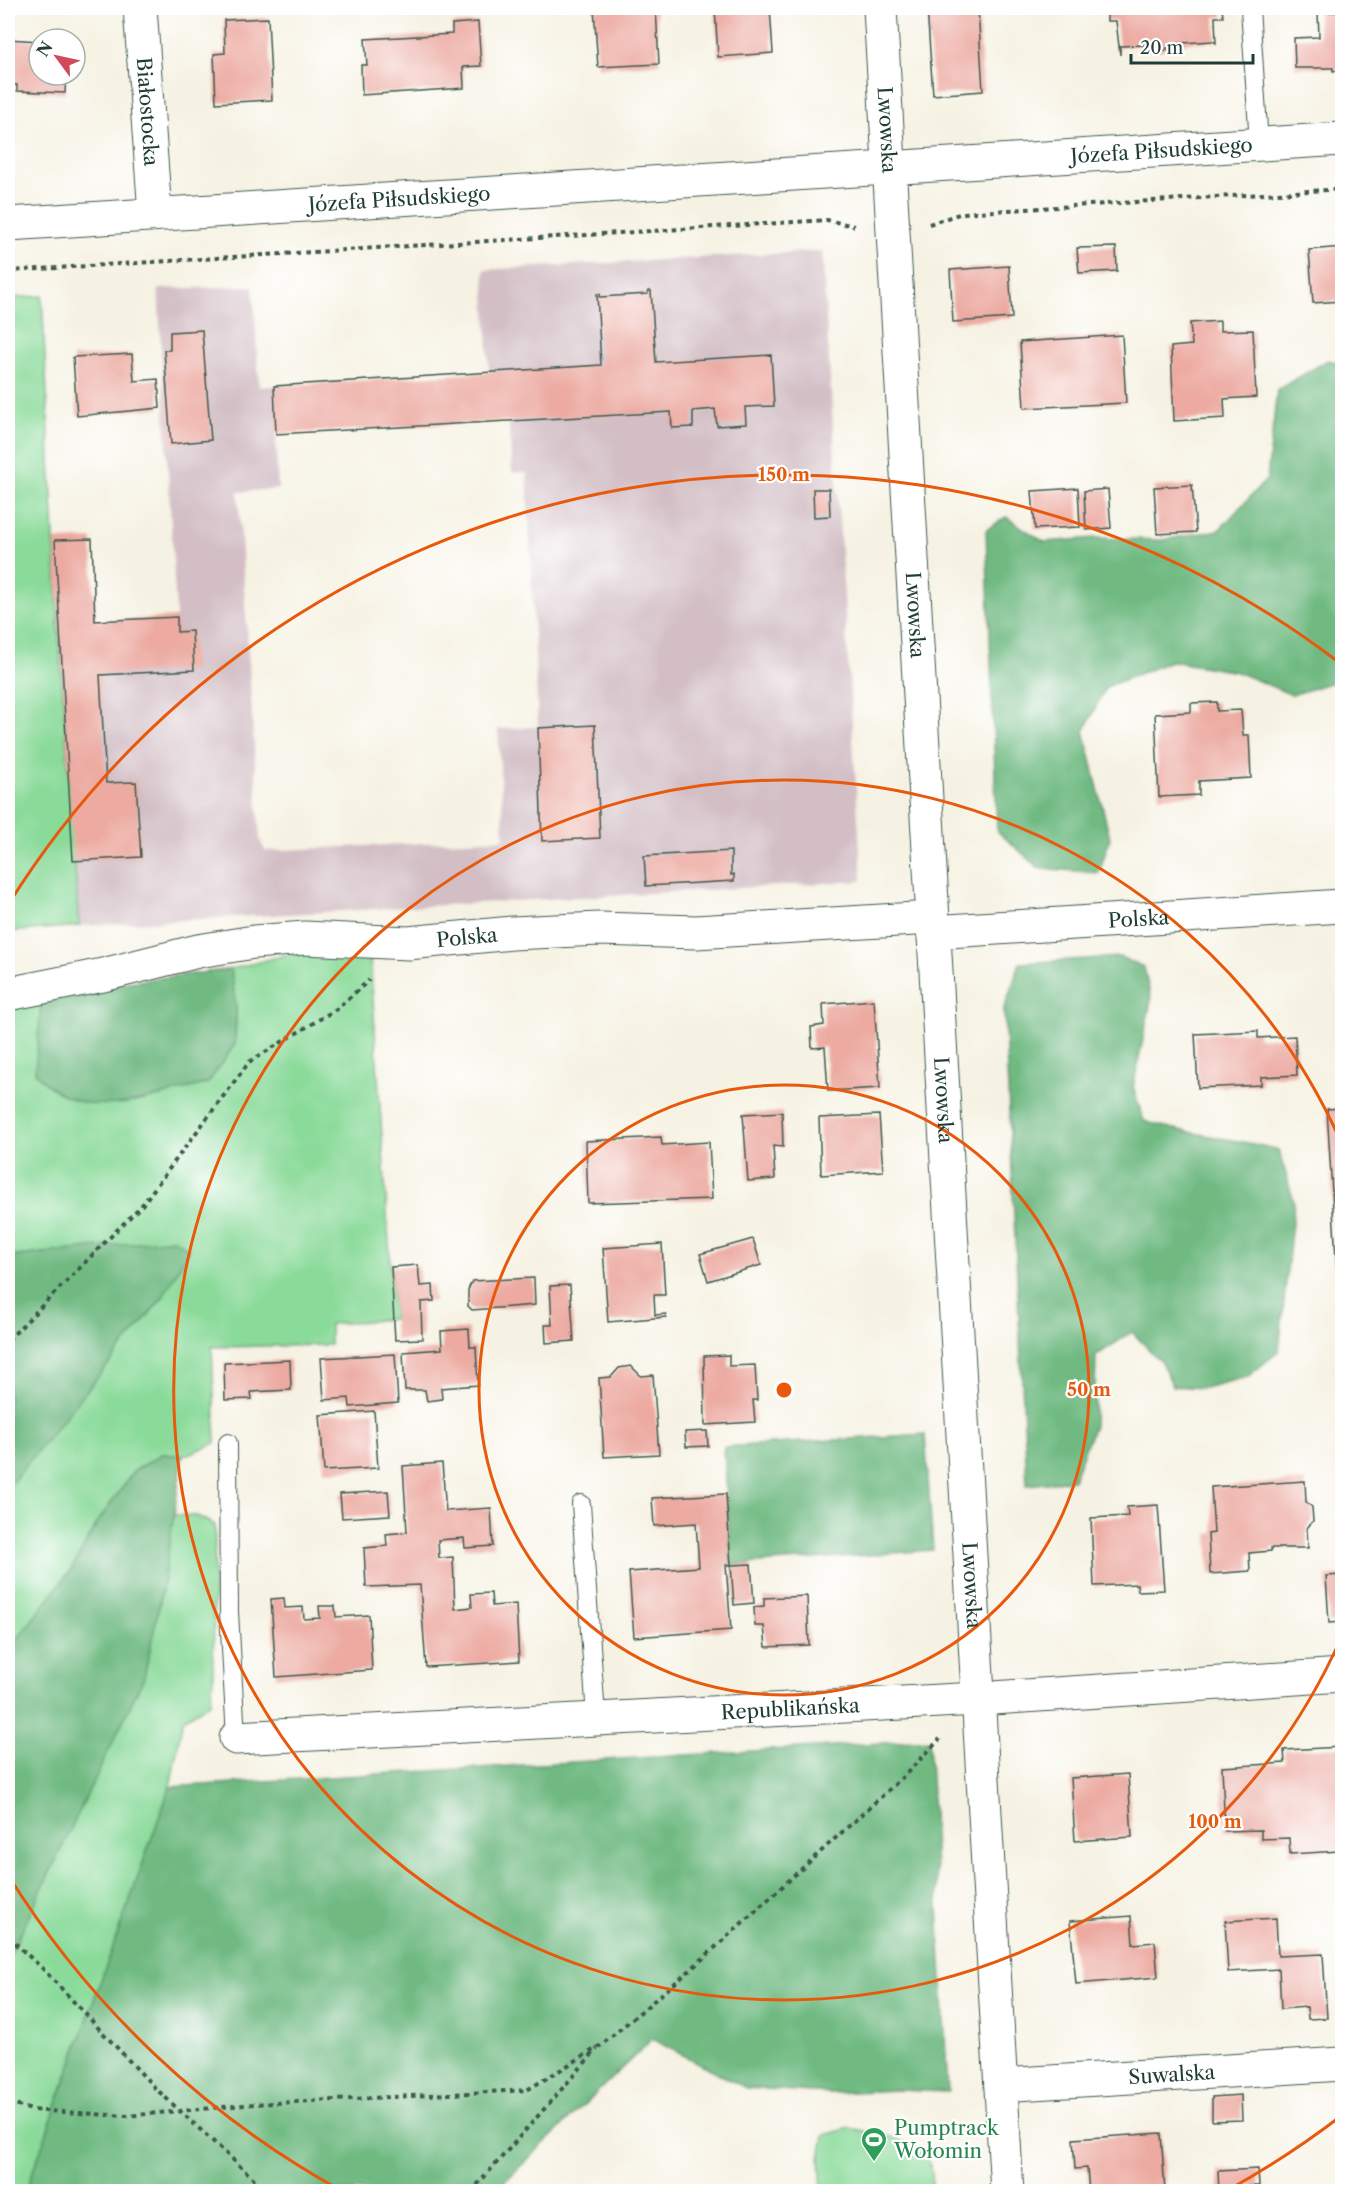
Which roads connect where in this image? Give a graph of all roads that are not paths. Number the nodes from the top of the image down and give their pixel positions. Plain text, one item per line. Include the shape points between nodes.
1 (140, 8) edge
2 (880, 8) edge
3 (1250, 8) edge
4 (1342, 139) edge
5 (1259, 144) junction
6 (890, 168) junction
7 (155, 214) junction
8 (8, 224) edge
9 (1342, 906) edge
10 (932, 925) junction
11 (8, 993) edge
12 (228, 1443) dead end
13 (581, 1504) dead end
14 (1342, 1675) edge
15 (978, 1699) junction
16 (596, 1717) junction
17 (236, 1738) joint
18 (1342, 2064) edge
19 (1001, 2085) junction
20 (1007, 2192) edge

1 - 7 street, Białostocka
2 - 6 street, Lwowska
3 - 5 lane
4 - 5 street, Józefa Piłsudskiego
5 - 6 street, Józefa Piłsudskiego
6 - 7 street, Józefa Piłsudskiego
6 - 10 street, Lwowska
7 - 8 street, Józefa Piłsudskiego
9 - 10 street, Polska
10 - 11 street, Polska via 696,932 599,929 408,943 305,938 198,951
10 - 15 street, Lwowska
12 - 17 lane via 229,1612
13 - 16 lane
14 - 15 street, Republikańska
15 - 16 street, Republikańska
15 - 19 street, Lwowska
16 - 17 street, Republikańska
18 - 19 street, Suwalska
19 - 20 street, Lwowska

